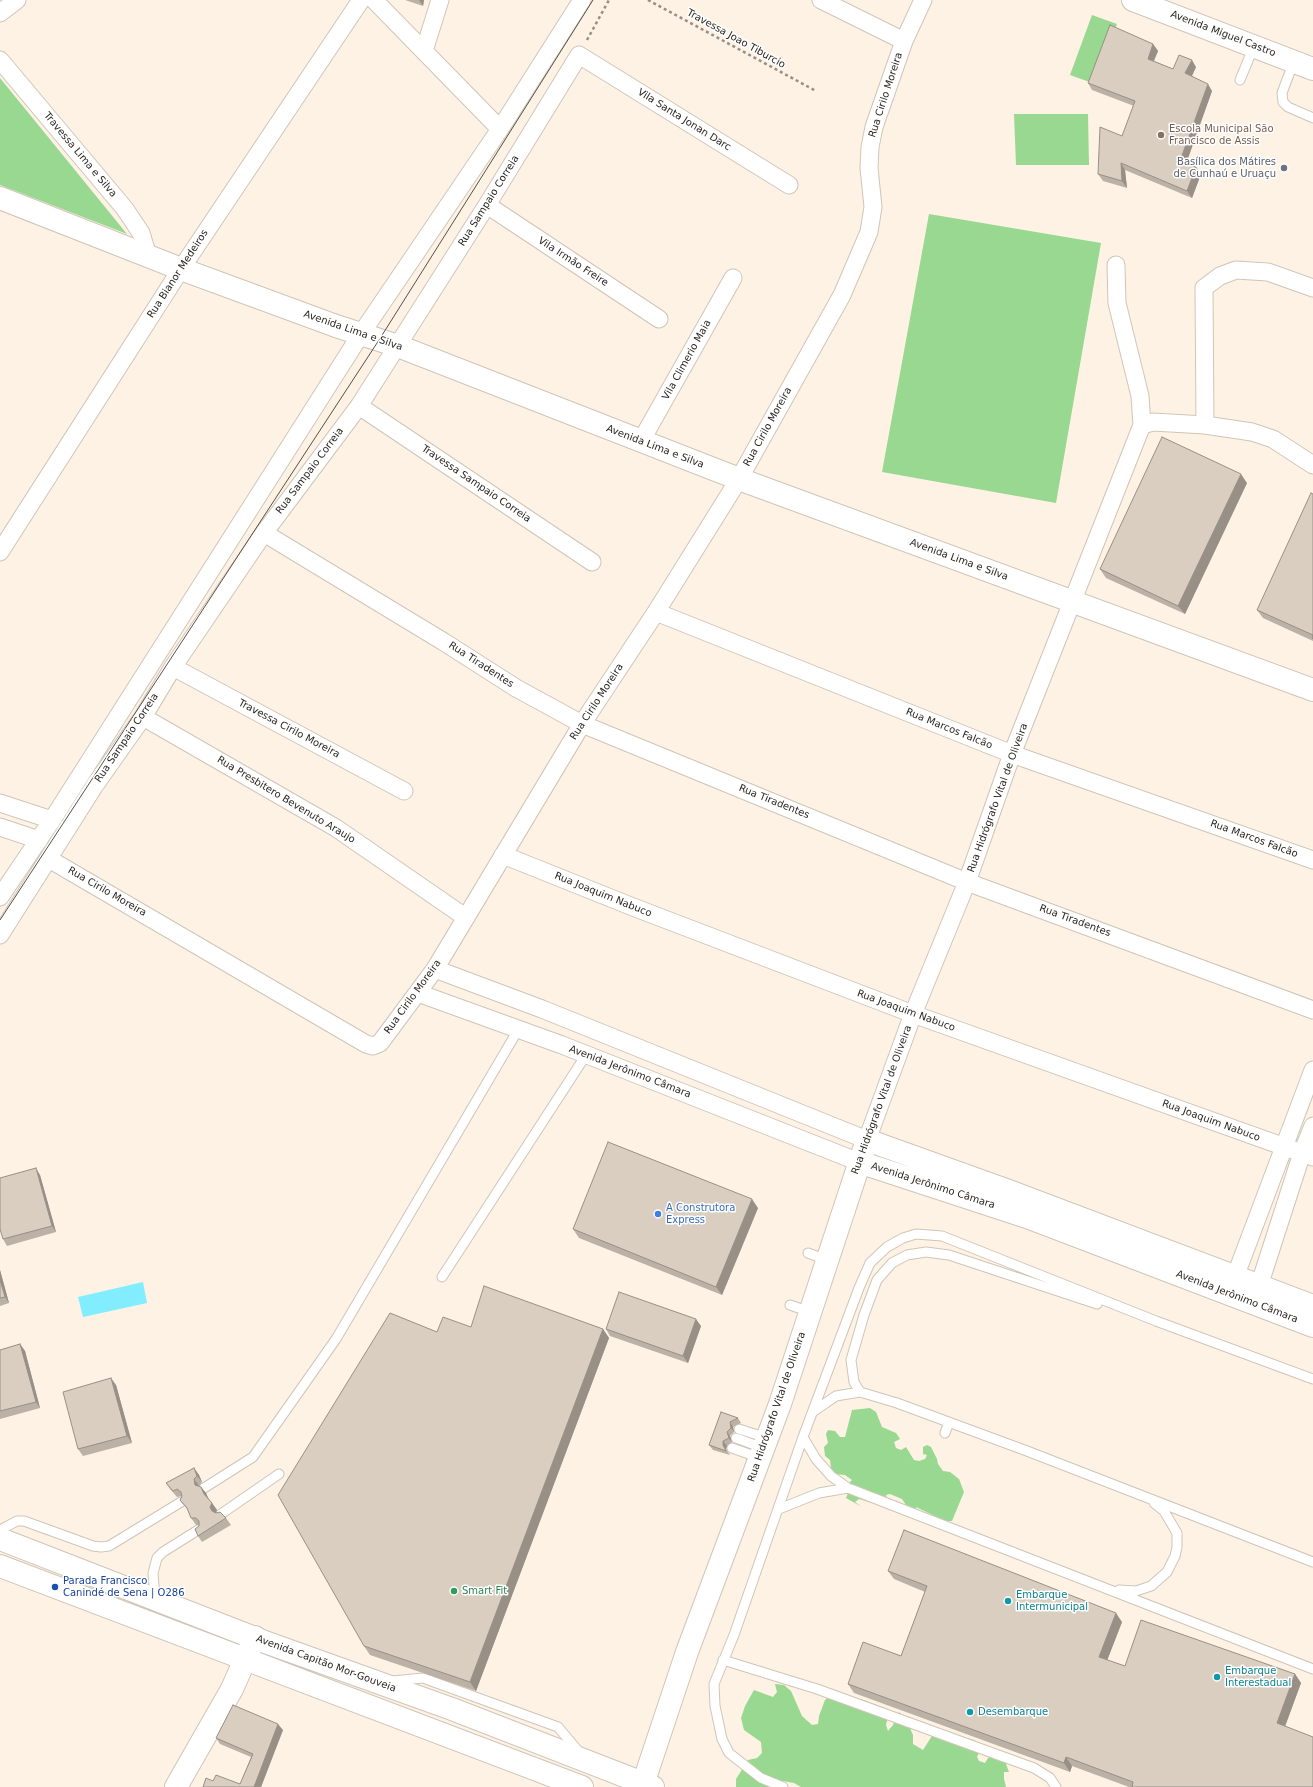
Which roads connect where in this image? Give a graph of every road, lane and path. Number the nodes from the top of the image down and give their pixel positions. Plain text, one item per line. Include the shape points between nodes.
1 (17, 0) edge
2 (361, 0) edge
3 (374, 0) edge
4 (440, 0) edge
5 (582, 0) edge
6 (609, 0) edge
7 (648, 0) edge
8 (821, 0) edge
9 (923, 0) edge
10 (1136, 0) edge
11 (0, 13) edge
12 (904, 41) junction
13 (1254, 46) junction
14 (424, 51) junction
15 (579, 55) junction
16 (0, 60) edge
17 (1303, 65) edge
18 (1240, 80) dead end
19 (816, 92) dead end
20 (1313, 118) edge
21 (500, 129) junction
22 (789, 185) dead end
23 (0, 198) edge
24 (487, 205) junction
25 (148, 256) junction
26 (1116, 265) dead end
27 (181, 269) junction
28 (733, 278) dead end
29 (1313, 288) edge
30 (659, 319) dead end
31 (362, 334) junction
32 (398, 346) junction
33 (359, 406) junction
34 (1142, 425) junction
35 (1205, 425) junction
36 (641, 441) junction
37 (1313, 465) edge
38 (739, 479) junction
39 (264, 533) junction
40 (0, 552) edge
41 (592, 562) dead end
42 (1073, 602) junction
43 (656, 612) junction
44 (173, 667) junction
45 (1313, 690) edge
46 (143, 717) junction
47 (582, 724) junction
48 (1012, 754) junction
49 (404, 792) dead end
50 (0, 803) edge
51 (52, 820) junction
52 (0, 827) edge
53 (39, 840) junction
54 (503, 855) junction
55 (50, 859) junction
56 (1313, 860) edge
57 (967, 882) junction
58 (0, 897) edge
59 (464, 917) junction
60 (0, 935) edge
61 (435, 969) junction
62 (418, 993) junction
63 (1313, 1010) edge
64 (913, 1014) junction
65 (518, 1030) junction
66 (586, 1055) junction
67 (1313, 1070) edge
68 (1313, 1126) edge
69 (867, 1140) junction
70 (1285, 1148) junction
71 (1307, 1155) edge
72 (859, 1162) junction
73 (442, 1277) dead end
74 (1235, 1277) junction
75 (1259, 1286) junction
76 (790, 1305) dead end
77 (1313, 1306) edge
78 (810, 1312) junction
79 (1313, 1326) edge
80 (1229, 1348) junction
81 (1313, 1379) edge
82 (860, 1392) junction
83 (814, 1411) junction
84 (949, 1422) junction
85 (739, 1428) edge
86 (946, 1433) dead end
87 (803, 1437) junction
88 (736, 1438) dead end
89 (732, 1448) dead end
90 (763, 1448) junction
91 (279, 1474) dead end
92 (204, 1488) dead end
93 (848, 1488) junction
94 (1147, 1497) junction
95 (181, 1502) edge
96 (779, 1509) junction
97 (221, 1514) edge
98 (0, 1530) edge
99 (198, 1530) edge
100 (0, 1539) edge
101 (1313, 1562) edge
102 (0, 1566) edge
103 (1111, 1590) junction
104 (155, 1600) junction
105 (255, 1638) junction
106 (246, 1660) junction
107 (723, 1660) junction
108 (1313, 1668) edge
109 (378, 1683) junction
110 (586, 1761) junction
111 (646, 1786) edge
112 (176, 1787) edge
113 (582, 1787) edge
114 (783, 1787) edge
115 (1056, 1787) edge

1 - 11 street
2 - 27 street, Rua Bianor Medeiros
3 - 14 street
4 - 14 street
5 - 21 street, Rua Sampaio Correia
6 - 15 path
7 - 19 path, Travessa Joao Tiburcio
8 - 12 street
9 - 12 street, Rua Cirilo Moreira
10 - 13 main road, Avenida Miguel Castro
12 - 38 street, Rua Cirilo Moreira via 874,127 870,147 869,168 873,207 869,232 842,295
13 - 17 main road, Avenida Miguel Castro
13 - 18 lane
14 - 21 street
15 - 22 street, Vila Santa Jonan Darc
15 - 24 street, Rua Sampaio Correia
16 - 25 street, Travessa Lima e Silva via 125,209 140,232
17 - 20 lane via 1282,93 1283,102 1288,107
21 - 31 street, Rua Sampaio Correia
23 - 25 main road, Avenida Lima e Silva
24 - 30 street, Vila Irmão Freire
24 - 32 street, Rua Sampaio Correia
25 - 27 main road, Avenida Lima e Silva
26 - 34 street via 1117,303 1140,396
27 - 31 main road, Avenida Lima e Silva
27 - 40 street, Rua Bianor Medeiros
28 - 36 street, Vila Climerio Maia
29 - 35 street via 1268,272 1236,270 1220,276 1204,288
31 - 32 main road, Avenida Lima e Silva
31 - 51 street, Rua Sampaio Correia
32 - 33 street, Rua Sampaio Correia
32 - 36 main road, Avenida Lima e Silva
33 - 39 street, Rua Sampaio Correia
33 - 41 street, Travessa Sampaio Correia
34 - 35 street via 1153,422
34 - 42 street, Rua Hidrógrafo Vital de Oliveira
35 - 37 street via 1252,432 1273,439
36 - 38 main road, Avenida Lima e Silva
38 - 42 main road, Avenida Lima e Silva
38 - 43 street, Rua Cirilo Moreira
39 - 44 street, Rua Sampaio Correia
39 - 47 street, Rua Tiradentes via 516,688
42 - 45 main road, Avenida Lima e Silva
42 - 48 street, Rua Hidrógrafo Vital de Oliveira
43 - 47 street, Rua Cirilo Moreira
43 - 48 street, Rua Marcos Falcão
44 - 46 street, Rua Sampaio Correia
44 - 49 street, Travessa Cirilo Moreira
46 - 55 street, Rua Sampaio Correia via 95,785
46 - 59 street, Rua Presbitero Bevenuto Araujo via 336,828
47 - 54 street, Rua Cirilo Moreira
47 - 57 street, Rua Tiradentes
48 - 56 street, Rua Marcos Falcão
48 - 57 street, Rua Hidrógrafo Vital de Oliveira
50 - 51 street
51 - 53 street, Rua Sampaio Correia
52 - 53 street
53 - 58 street, Rua Sampaio Correia
54 - 59 street, Rua Cirilo Moreira
54 - 64 street, Rua Joaquim Nabuco via 633,908
55 - 60 street, Rua Sampaio Correia
55 - 62 street, Rua Cirilo Moreira via 369,1046 380,1043
57 - 63 street, Rua Tiradentes
57 - 64 street, Rua Hidrógrafo Vital de Oliveira
59 - 61 street, Rua Cirilo Moreira
61 - 62 street, Rua Cirilo Moreira
61 - 69 street, Avenida Jerônimo Câmara via 542,1009
62 - 65 street, Avenida Jerônimo Câmara
64 - 69 street, Rua Hidrógrafo Vital de Oliveira
64 - 70 street, Rua Joaquim Nabuco
65 - 66 street, Avenida Jerônimo Câmara
65 - 92 lane via 336,1339 253,1457
66 - 72 street, Avenida Jerônimo Câmara
66 - 73 lane via 516,1171
67 - 70 street
68 - 71 street
69 - 72 main road, Rua Hidrógrafo Vital de Oliveira
69 - 74 main road, Avenida Jerônimo Câmara
70 - 71 street, Rua Joaquim Nabuco
70 - 74 street
71 - 75 street
72 - 78 main road, Rua Hidrógrafo Vital de Oliveira via 818,1256
72 - 79 main road, Avenida Jerônimo Câmara via 1027,1217
74 - 75 main road, Avenida Jerônimo Câmara
75 - 77 main road, Avenida Jerônimo Câmara
76 - 78 lane
78 - 90 main road, Rua Hidrógrafo Vital de Oliveira
80 - 81 lane
80 - 82 lane via 987,1267 949,1255 926,1252 907,1255 892,1263 877,1280 851,1360 854,1382
80 - 83 lane via 942,1236 916,1234 886,1247 870,1263 858,1288
82 - 83 lane via 836,1396
82 - 84 lane
83 - 87 lane
84 - 86 lane
84 - 94 lane
85 - 90 lane
87 - 93 lane via 816,1459 831,1476
87 - 96 lane
88 - 90 lane
89 - 90 lane
90 - 111 main road, Rua Hidrógrafo Vital de Oliveira via 688,1652
91 - 97 lane
93 - 96 lane via 819,1493
93 - 103 lane
94 - 101 lane
94 - 103 lane via 1164,1511 1172,1522 1177,1533 1175,1556 1167,1572 1151,1586 1136,1591
95 - 98 lane via 109,1546 93,1546 24,1521 17,1521
96 - 107 lane
99 - 104 lane via 157,1558 153,1573
100 - 104 main road, Avenida Capitão Mor-Gouveia
102 - 106 main road
103 - 108 lane
104 - 105 main road, Avenida Capitão Mor-Gouveia
105 - 106 main road
105 - 109 main road, Avenida Capitão Mor-Gouveia
106 - 112 main road
106 - 113 main road
107 - 114 lane via 714,1684 715,1706 722,1739 729,1753 739,1762 761,1778
107 - 115 lane via 817,1689 1034,1768 1050,1778
109 - 110 main road, Avenida Capitão Mor-Gouveia
109 - 110 lane via 423,1678 486,1699 558,1727
110 - 111 main road, Avenida Capitão Mor-Gouveia

